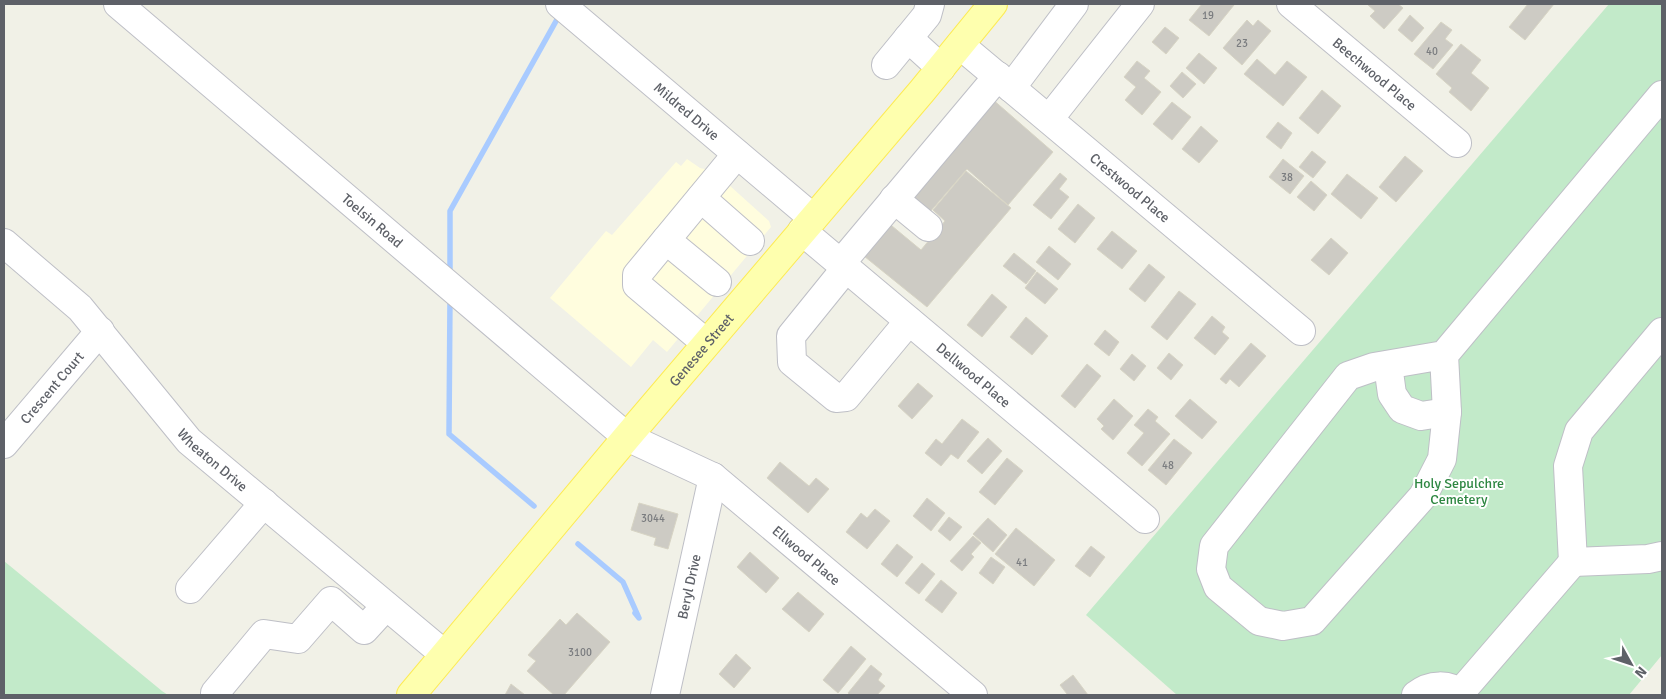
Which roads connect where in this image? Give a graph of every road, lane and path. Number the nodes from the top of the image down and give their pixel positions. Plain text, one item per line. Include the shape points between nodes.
1 (118, 4) edge
2 (560, 4) edge
3 (930, 4) edge
4 (993, 4) edge
5 (1074, 4) edge
6 (1140, 4) edge
7 (1291, 4) edge
8 (908, 38) junction
9 (960, 44) junction
10 (886, 65) dead end
11 (941, 68) junction
12 (1004, 82) junction
13 (1662, 95) edge
14 (1049, 119) junction
15 (1457, 143) dead end
16 (737, 154) junction
17 (701, 198) junction
18 (894, 199) junction
19 (807, 225) junction
20 (928, 227) dead end
21 (666, 240) junction
22 (750, 240) dead end
23 (4, 242) edge
24 (843, 265) junction
25 (717, 282) dead end
26 (909, 321) junction
27 (100, 331) junction
28 (1301, 331) dead end
29 (1662, 332) edge
30 (706, 343) junction
31 (1444, 356) junction
32 (1388, 365) junction
33 (1447, 412) junction
34 (627, 437) junction
35 (4, 444) edge
36 (713, 476) junction
37 (264, 503) junction
38 (1145, 519) dead end
39 (1662, 556) edge
40 (1573, 562) junction
41 (190, 589) dead end
42 (386, 606) junction
43 (444, 654) junction
44 (1461, 694) edge
45 (218, 695) edge
46 (411, 695) edge
47 (665, 695) edge
48 (973, 695) edge
49 (1416, 695) edge

1 - 34 street, Toelsin Road
2 - 16 street, Mildred Drive
3 - 8 street via 927,15
4 - 9 main road, Genesee Street
5 - 12 street
6 - 14 street
7 - 15 street, Beechwood Place
8 - 10 street
8 - 11 street
9 - 11 main road, Genesee Street
9 - 12 street, Crestwood Place
11 - 19 main road, Genesee Street
12 - 14 street, Crestwood Place
12 - 18 street
13 - 31 street
14 - 28 street, Crestwood Place
16 - 17 street
16 - 19 street, Mildred Drive
17 - 21 street
17 - 22 street
18 - 20 street
18 - 24 street
19 - 24 street, Dellwood Place
19 - 30 main road, Genesee Street
21 - 25 street
21 - 30 street via 637,275 637,285
23 - 27 street, Wheaton Drive via 80,308
24 - 26 street, Dellwood Place
24 - 26 street via 791,336 792,362 836,398 846,397
26 - 38 street, Dellwood Place
27 - 35 street, Crescent Court
27 - 37 street, Wheaton Drive via 189,441
29 - 40 street via 1579,431 1568,466
30 - 34 main road, Genesee Street
31 - 32 street
31 - 33 street
32 - 33 street via 1392,394 1402,409 1422,416
32 - 33 street via 1348,376 1214,546 1211,569 1218,587 1259,621 1283,626 1312,621 1319,614 1423,496 1442,459
34 - 36 street, Ellwood Place
34 - 43 main road, Genesee Street
36 - 47 street, Beryl Drive
36 - 48 street, Ellwood Place
37 - 41 street
37 - 42 street, Wheaton Drive
39 - 40 street
40 - 44 street
42 - 43 street, Wheaton Drive
42 - 45 street via 364,630 331,601 298,639 264,634 215,693
43 - 46 main road, Genesee Street
44 - 49 street via 1448,687 1436,686

